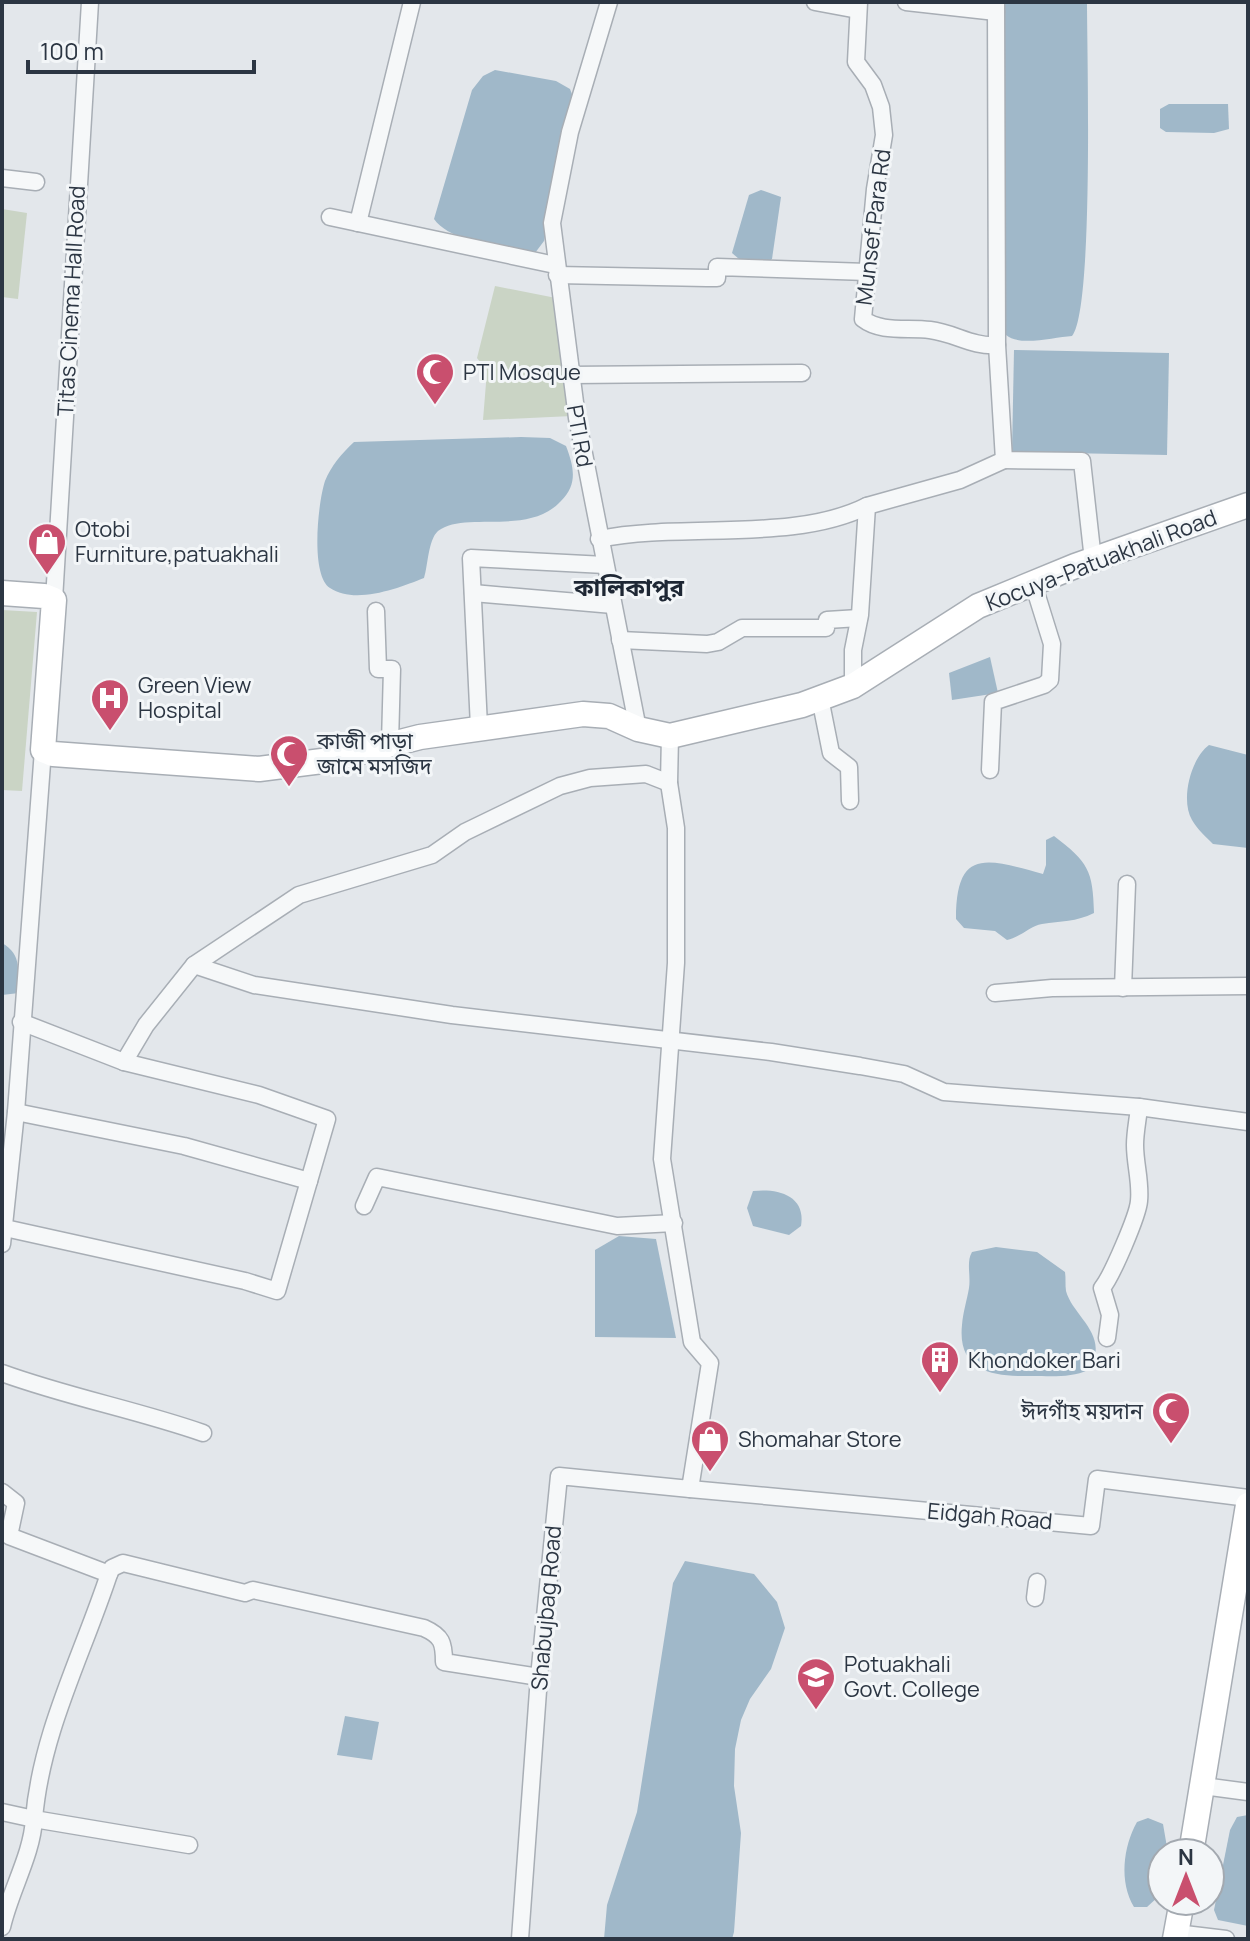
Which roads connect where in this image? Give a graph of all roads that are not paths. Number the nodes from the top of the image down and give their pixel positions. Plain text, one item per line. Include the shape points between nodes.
1 (90, 2) edge
2 (412, 2) edge
3 (609, 2) edge
4 (815, 2) edge
5 (906, 2) edge
6 (858, 6) edge
7 (996, 7) edge
8 (2, 178) edge
9 (36, 182) dead end
10 (330, 217) dead end
11 (358, 223) junction
12 (556, 270) junction
13 (867, 272) junction
14 (997, 345) junction
15 (802, 373) dead end
16 (571, 375) junction
17 (1004, 460) junction
18 (1248, 505) edge
19 (867, 506) junction
20 (599, 539) junction
21 (1093, 560) junction
22 (605, 565) junction
23 (1033, 583) junction
24 (2, 593) edge
25 (473, 593) junction
26 (54, 600) junction
27 (613, 605) junction
28 (376, 611) dead end
29 (859, 618) junction
30 (620, 640) junction
31 (853, 686) junction
32 (820, 698) junction
33 (479, 727) junction
34 (638, 729) junction
35 (670, 736) junction
36 (390, 743) junction
37 (43, 750) junction
38 (990, 770) dead end
39 (669, 783) junction
40 (850, 801) dead end
41 (1127, 884) dead end
42 (194, 965) junction
43 (1248, 986) edge
44 (1123, 988) junction
45 (995, 993) dead end
46 (21, 1022) junction
47 (671, 1041) junction
48 (124, 1062) junction
49 (1139, 1107) junction
50 (16, 1112) junction
51 (1248, 1122) edge
52 (309, 1181) junction
53 (364, 1206) dead end
54 (674, 1223) junction
55 (3, 1236) edge
56 (1107, 1338) dead end
57 (2, 1373) edge
58 (203, 1433) dead end
59 (690, 1489) junction
60 (2, 1492) edge
61 (1248, 1498) edge
62 (1248, 1505) edge
63 (109, 1574) junction
64 (539, 1677) junction
65 (1203, 1786) junction
66 (1248, 1792) edge
67 (2, 1812) edge
68 (34, 1819) junction
69 (1194, 1837) edge
70 (189, 1845) dead end
71 (2, 1927) edge
72 (1176, 1936) edge
73 (520, 1939) edge
74 (1226, 1939) edge

1 - 26 street, Titas Cinema Hall Road
2 - 11 street
3 - 12 street, PTI Rd via 552,223
4 - 6 street
5 - 7 street
6 - 13 street, Munsef Para Rd via 856,62 873,85 884,135
7 - 14 street
8 - 9 street
10 - 11 street
11 - 12 street
12 - 13 street via 707,278 717,278 717,267
12 - 16 street, PTI Rd
13 - 14 street, Munsef Para Rd via 863,319 871,325 932,330 971,345
14 - 17 street
15 - 16 street
16 - 20 street, PTI Rd
17 - 19 street via 960,480
17 - 21 street via 1082,461
18 - 21 main road, Kocuya-Patuakhali Road
19 - 20 street via 820,524 682,529
19 - 29 street
20 - 22 street, PTI Rd
21 - 23 main road, Kocuya-Patuakhali Road
22 - 25 street via 471,558
22 - 27 street, PTI Rd
23 - 31 main road, Kocuya-Patuakhali Road via 978,606
23 - 38 street via 1052,644 1050,680 993,702
24 - 26 main road
25 - 27 street
25 - 33 street
26 - 37 main road
27 - 30 street, PTI Rd
28 - 36 street via 378,669 392,669
29 - 30 street via 827,620 826,628 742,628 707,644
29 - 31 street
30 - 34 street, PTI Rd
31 - 32 main road, Kocuya-Patuakhali Road
32 - 35 main road, Kocuya-Patuakhali Road
32 - 40 street via 831,753 849,767
33 - 34 main road, Kocuya-Patuakhali Road via 583,714 609,716
33 - 36 main road, Kocuya-Patuakhali Road
34 - 35 main road, Kocuya-Patuakhali Road
35 - 39 street
36 - 37 main road, Kocuya-Patuakhali Road via 330,760 259,769
37 - 46 street
39 - 42 street via 646,774 560,786 465,832 432,855 299,895
39 - 47 street via 677,893
41 - 44 street
42 - 47 street via 254,985
42 - 48 street
43 - 44 street
44 - 45 street
46 - 48 street
46 - 50 street
47 - 49 street via 889,1071 944,1092
47 - 54 street via 662,1159
48 - 52 street via 259,1095 327,1119
49 - 51 street
49 - 56 street via 1139,1207 1115,1272 1102,1288 1110,1315
50 - 52 street via 184,1146
50 - 55 street
52 - 55 street via 277,1291
53 - 54 street via 377,1177 617,1226
54 - 59 street via 692,1342 710,1363
57 - 58 street
59 - 61 street, Eidgah Road via 1091,1526 1097,1479
59 - 64 street, Shabujbag Road via 559,1476
60 - 63 street via 16,1503 9,1536
62 - 65 main road
63 - 64 street via 123,1563 424,1628 443,1642 444,1662
63 - 68 street via 52,1726
64 - 73 street, Shabujbag Road
65 - 66 street
65 - 69 main road
67 - 68 street
68 - 70 street
68 - 71 street
72 - 74 street

